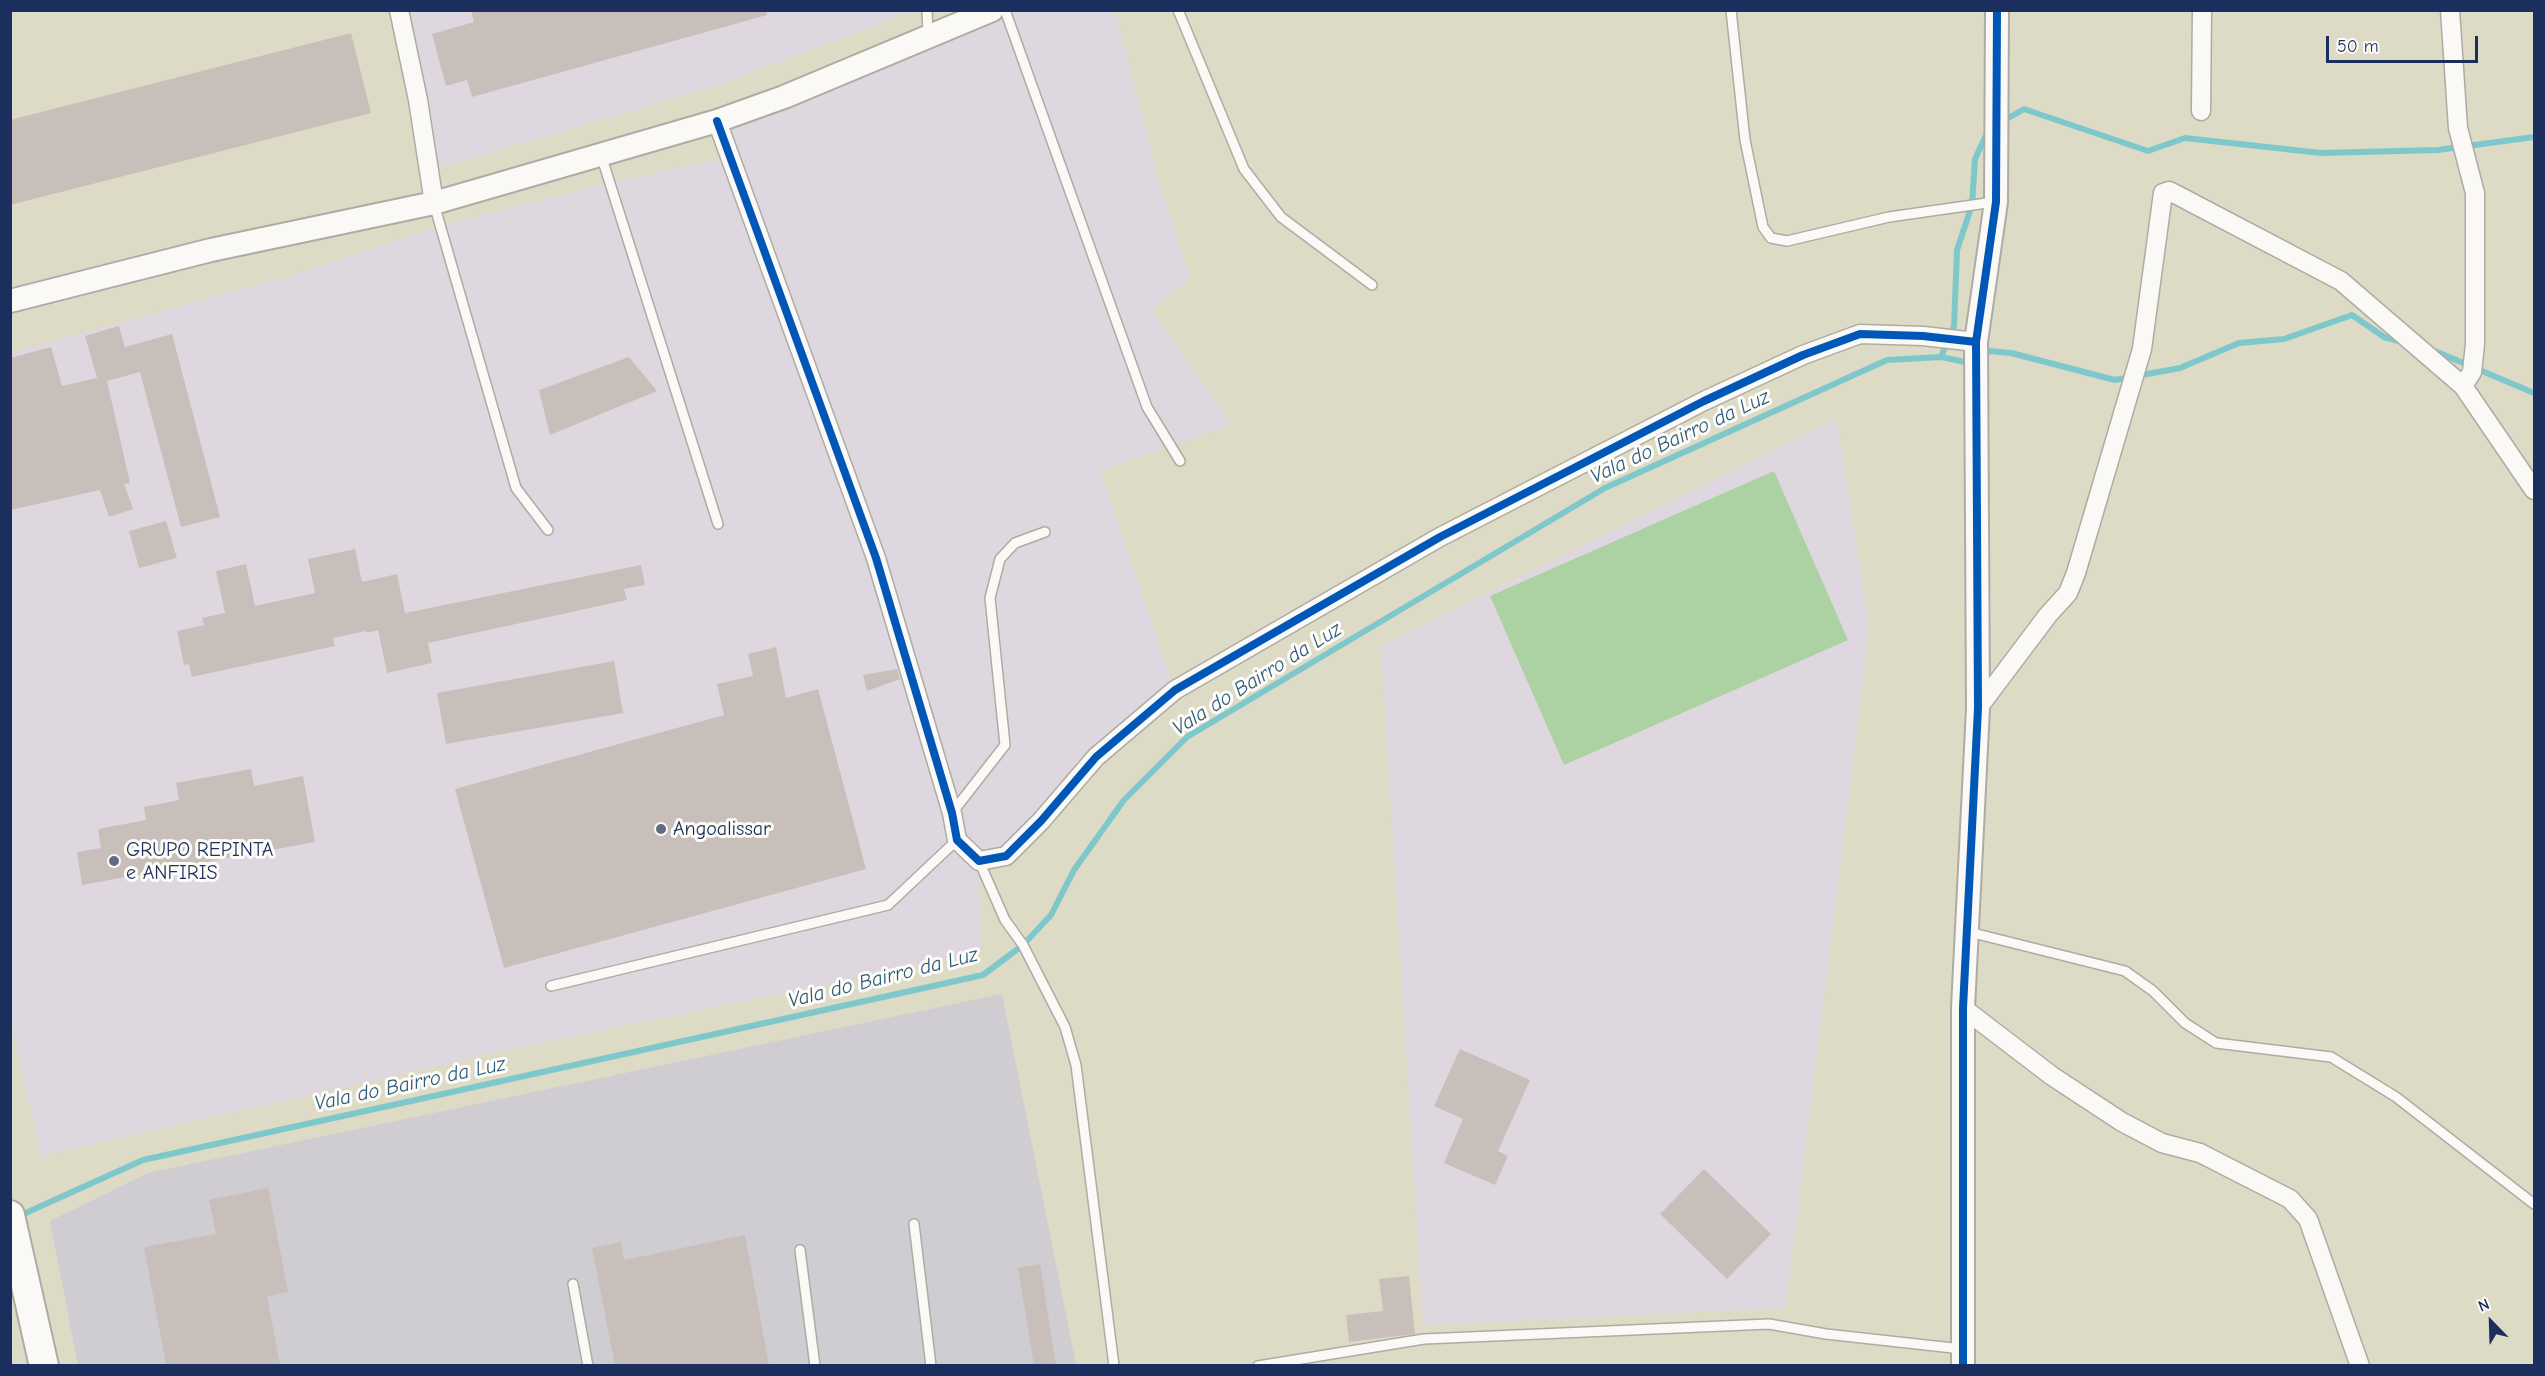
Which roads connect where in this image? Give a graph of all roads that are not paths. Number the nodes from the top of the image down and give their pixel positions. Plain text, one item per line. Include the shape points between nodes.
1 (399, 10) edge
2 (927, 10) edge
3 (992, 10) edge
4 (1005, 10) edge
5 (1178, 10) edge
6 (1731, 10) edge
7 (1997, 10) edge
8 (2202, 10) edge
9 (2450, 10) edge
10 (928, 37) junction
11 (2201, 111) dead end
12 (717, 121) junction
13 (601, 155) junction
14 (1996, 201) junction
15 (434, 203) junction
16 (1372, 285) dead end
17 (12, 302) edge
18 (1976, 342) junction
19 (2463, 386) junction
20 (1180, 461) dead end
21 (2535, 490) edge
22 (718, 524) dead end
23 (548, 530) dead end
24 (1045, 532) dead end
25 (1978, 708) junction
26 (952, 813) junction
27 (957, 840) junction
28 (979, 861) junction
29 (1969, 932) junction
30 (551, 986) dead end
31 (1963, 1008) junction
32 (2535, 1204) edge
33 (10, 1215) edge
34 (914, 1224) dead end
35 (800, 1250) dead end
36 (573, 1284) dead end
37 (1964, 1358) edge
38 (44, 1365) edge
39 (588, 1365) edge
40 (814, 1365) edge
41 (931, 1365) edge
42 (1114, 1365) edge
43 (1258, 1365) edge
44 (2360, 1365) edge

1 - 15 street
2 - 10 lane
3 - 10 street
4 - 20 lane via 1147,408
5 - 16 lane via 1244,169 1281,217
6 - 14 lane via 1744,140 1763,227 1771,238 1787,242 1889,217
7 - 14 street
8 - 11 street
9 - 19 street via 2458,128 2475,193 2475,344 2472,372
10 - 12 street
12 - 13 street
12 - 26 street via 876,558
13 - 15 street
13 - 22 lane
14 - 18 street
15 - 17 street via 211,250
15 - 23 lane via 512,478
18 - 25 street
18 - 28 street via 1860,334 1803,355 1704,401 1440,537 1175,690 1096,758 1006,856
19 - 21 street
19 - 25 street via 2341,281 2169,191 2163,193 2142,349 2076,573 2068,592
24 - 26 lane via 1015,543 1000,559 990,598 1005,745
25 - 29 street
26 - 27 street
27 - 28 street
27 - 30 lane via 888,905
28 - 42 lane via 1005,920 1023,945 1065,1026 1076,1065
29 - 31 street
29 - 32 lane via 2125,971 2153,991 2185,1023 2216,1043 2331,1057 2396,1097
31 - 37 street
31 - 44 street via 2052,1076 2122,1122 2162,1143 2200,1153 2290,1198 2308,1219
33 - 38 main road
34 - 41 lane
35 - 40 lane
36 - 39 lane
37 - 43 lane via 1769,1324 1424,1339

